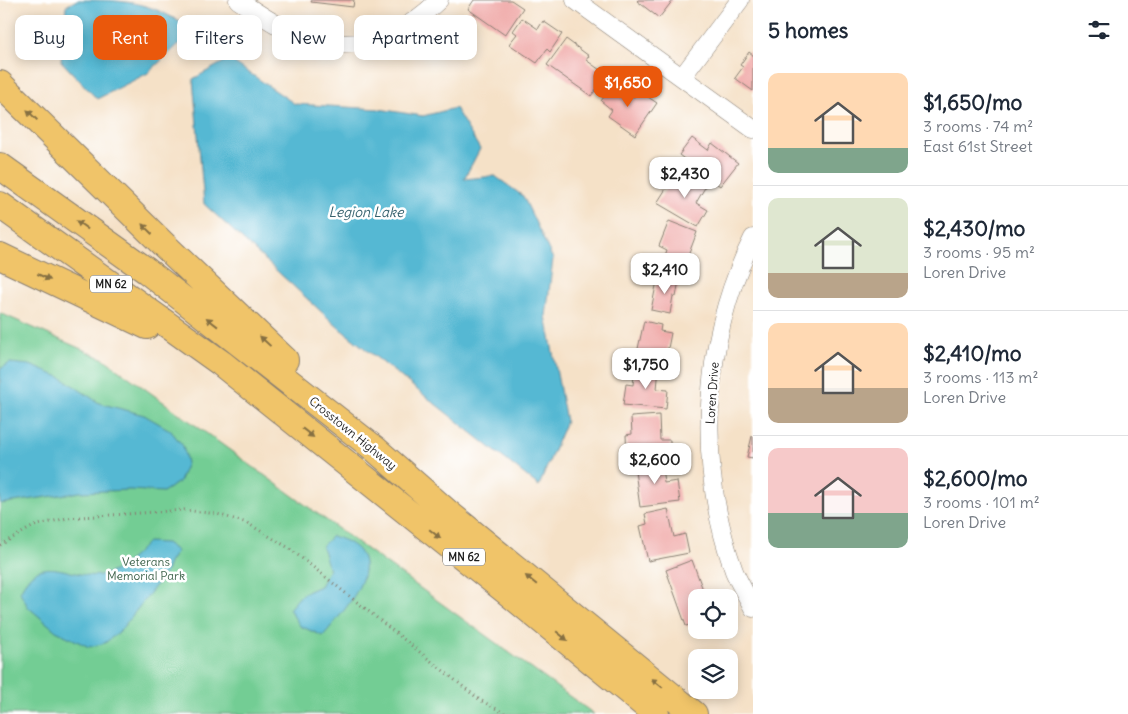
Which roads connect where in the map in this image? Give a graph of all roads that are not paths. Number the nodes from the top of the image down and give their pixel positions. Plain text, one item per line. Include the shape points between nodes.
1 (238, 0) edge
2 (439, 0) edge
3 (740, 0) edge
4 (586, 3) edge
5 (682, 76) junction
6 (0, 84) edge
7 (753, 129) edge
8 (0, 166) edge
9 (0, 205) edge
10 (753, 238) edge
11 (0, 256) edge
12 (748, 260) edge
13 (221, 363) junction
14 (374, 449) junction
15 (748, 582) edge
16 (753, 608) edge
17 (656, 714) edge
18 (694, 714) edge

1 - 2 street via 275,24 322,44 348,44 390,36 422,16
3 - 5 street
4 - 5 street
5 - 7 street
14 -> 6 highway
14 -> 8 highway, Crosstown Highway / MN 62 via 147,271
9 - 13 highway, MN 62
10 - 12 street, Loren Drive
11 -> 13 highway
12 - 15 street, Loren Drive via 725,306 714,359 709,413 711,468 720,521 734,572
13 -> 17 highway, MN 62
18 -> 14 highway, Crosstown Highway / MN 62
15 - 16 street, Loren Drive

